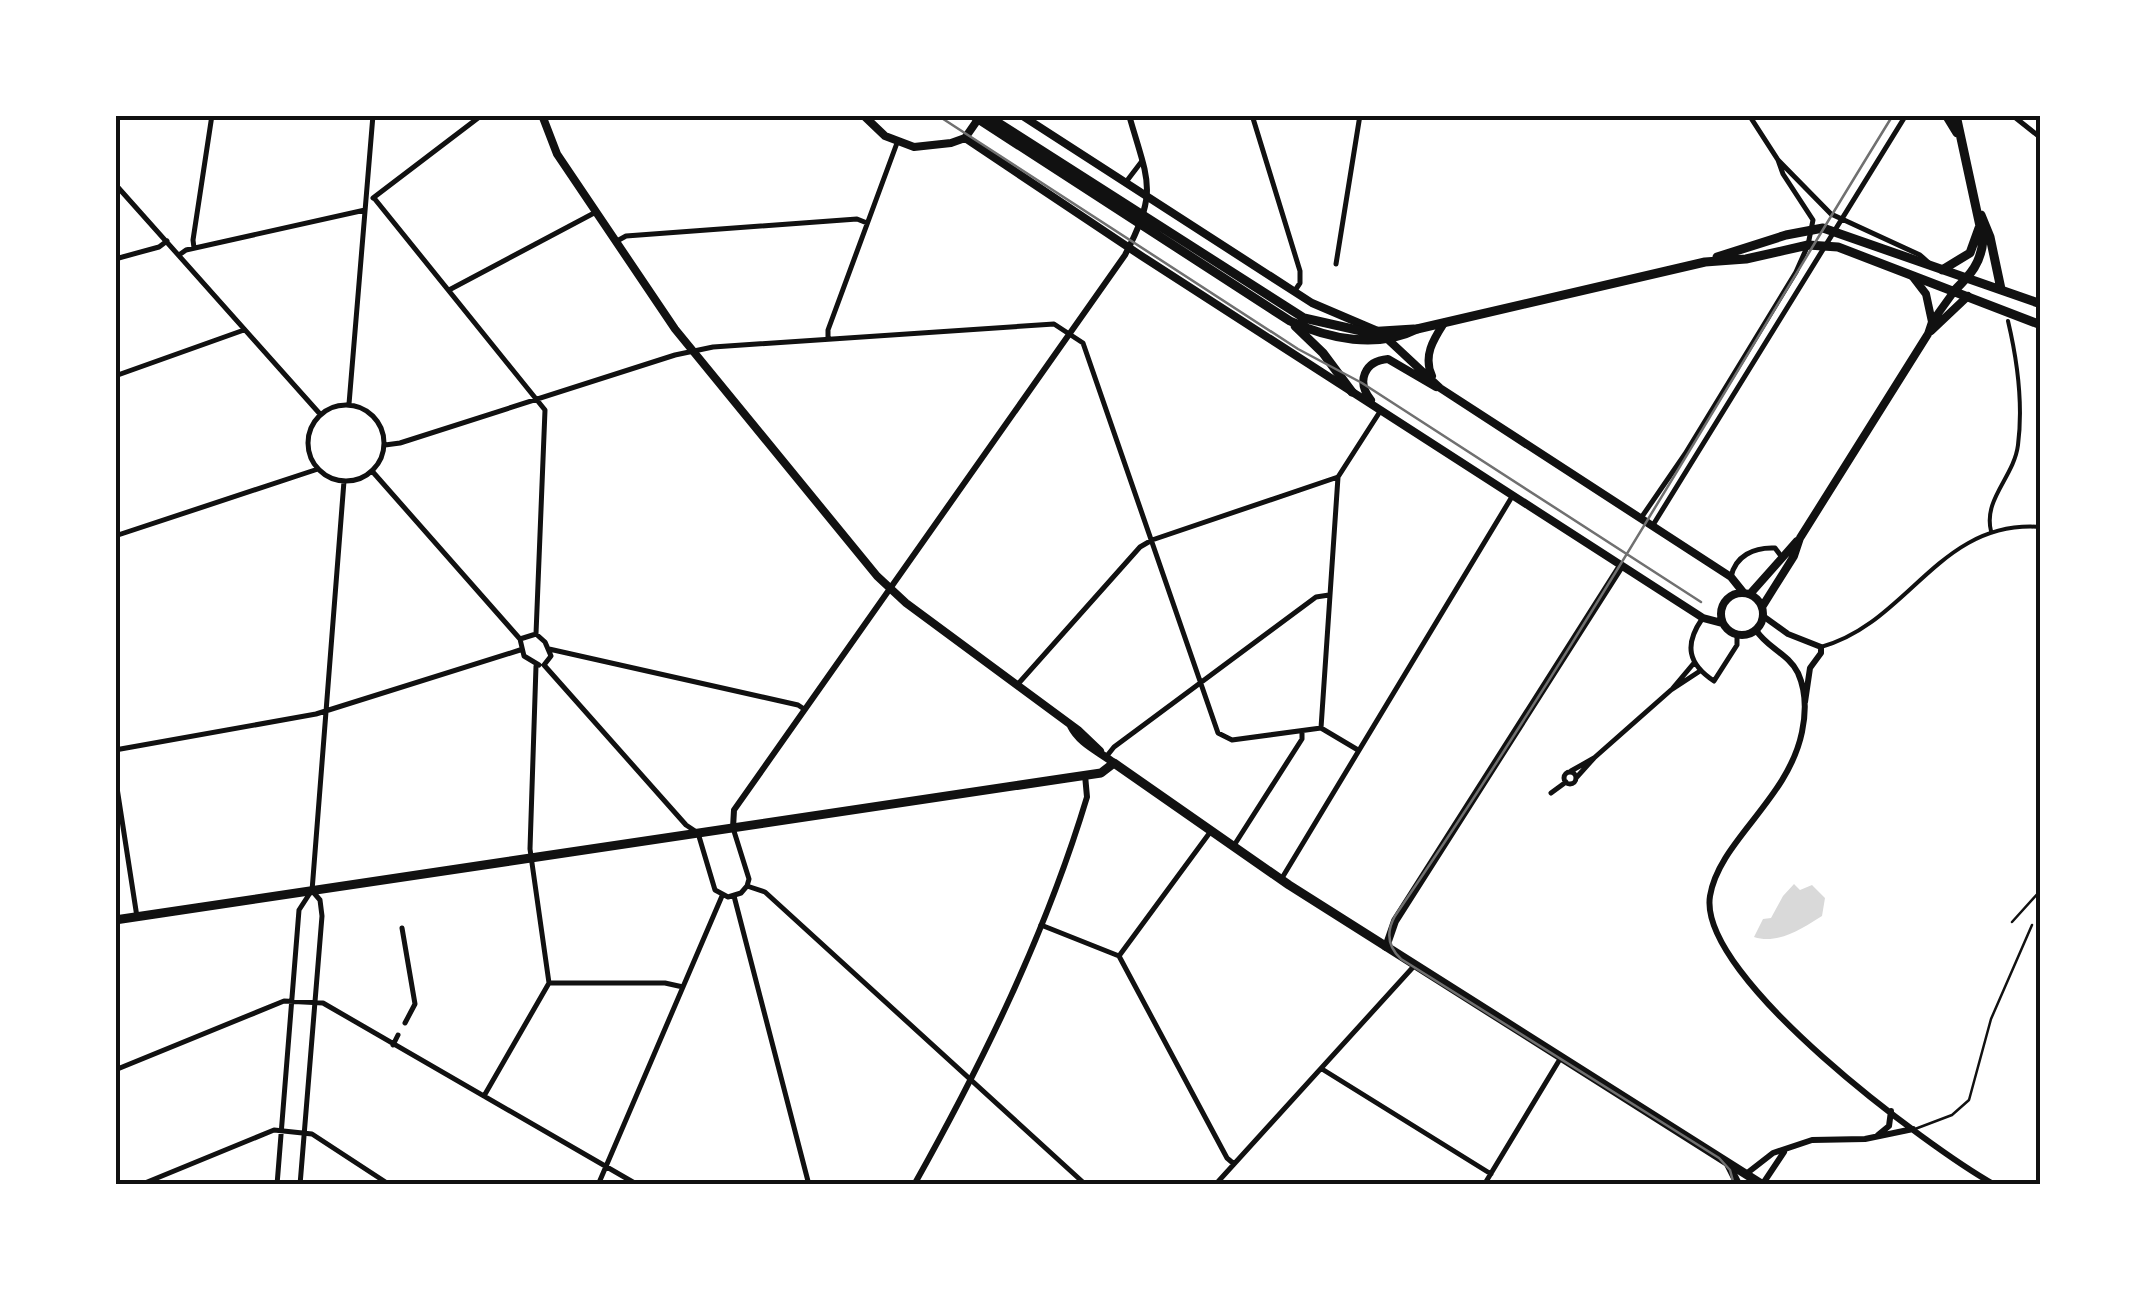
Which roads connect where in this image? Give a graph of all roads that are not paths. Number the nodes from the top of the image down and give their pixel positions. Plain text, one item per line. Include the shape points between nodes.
1 (212, 115) edge
2 (373, 115) edge
3 (482, 115) edge
4 (542, 115) edge
5 (864, 115) edge
6 (1021, 115) edge
7 (1129, 115) edge
8 (1252, 115) edge
9 (1360, 115) edge
10 (1750, 115) edge
11 (1906, 115) edge
12 (1946, 115) edge
13 (1956, 115) edge
14 (2012, 115) edge
15 (979, 116) edge
16 (1958, 136) junction
17 (966, 138) junction
18 (2041, 138) edge
19 (897, 143) junction
20 (1778, 160) junction
21 (1142, 161) junction
22 (1126, 182) junction
23 (115, 184) edge
24 (1149, 197) junction
25 (374, 198) junction
26 (366, 206) junction
27 (1979, 210) junction
28 (596, 212) junction
29 (1841, 220) junction
30 (1142, 221) junction
31 (867, 222) junction
32 (1980, 226) junction
33 (1813, 228) junction
34 (1834, 231) junction
35 (166, 242) junction
36 (616, 242) junction
37 (1824, 244) junction
38 (1808, 245) junction
39 (1130, 246) junction
40 (194, 248) junction
41 (179, 255) junction
42 (115, 259) edge
43 (1706, 262) junction
44 (1336, 264) dead end
45 (1996, 268) junction
46 (1939, 269) junction
47 (1910, 274) junction
48 (1967, 278) junction
49 (1981, 283) junction
50 (2001, 289) junction
51 (449, 290) junction
52 (1955, 290) junction
53 (1294, 292) junction
54 (1968, 296) junction
55 (2041, 304) edge
56 (1290, 321) junction
57 (2008, 321) dead end
58 (1932, 322) junction
59 (1444, 323) junction
60 (2041, 325) edge
61 (245, 329) junction
62 (1417, 329) junction
63 (1380, 332) junction
64 (1070, 334) junction
65 (1928, 334) junction
66 (828, 339) junction
67 (1390, 340) junction
68 (692, 352) junction
69 (115, 376) edge
70 (1440, 388) junction
71 (1352, 392) junction
72 (538, 400) junction
73 (350, 404) junction
74 (1378, 408) junction
75 (320, 414) junction
76 (385, 445) junction
77 (318, 469) junction
78 (372, 472) junction
79 (1338, 477) junction
80 (344, 481) junction
81 (1514, 495) junction
82 (1641, 518) junction
83 (1653, 526) junction
84 (2041, 527) edge
85 (1991, 531) junction
86 (115, 536) edge
87 (1800, 538) junction
88 (1152, 540) junction
89 (1781, 556) junction
90 (1621, 566) junction
91 (1731, 577) junction
92 (891, 589) junction
93 (1746, 593) junction
94 (1329, 595) junction
95 (1763, 612) junction
96 (1703, 618) junction
97 (1722, 623) junction
98 (1756, 630) junction
99 (536, 634) junction
100 (1737, 635) junction
101 (520, 639) junction
102 (1821, 647) junction
103 (549, 649) junction
104 (520, 650) junction
105 (1694, 663) junction
106 (540, 665) junction
107 (1700, 671) junction
108 (1201, 681) junction
109 (1016, 686) junction
110 (1672, 690) junction
111 (1805, 703) junction
112 (804, 709) junction
113 (325, 711) junction
114 (1321, 728) junction
115 (1302, 733) junction
116 (115, 750) edge
117 (1358, 750) junction
118 (1106, 757) junction
119 (1594, 758) junction
120 (1571, 772) junction
121 (115, 774) edge
122 (1086, 775) junction
123 (1576, 778) junction
124 (1566, 782) junction
125 (1552, 793) dead end
126 (733, 828) junction
127 (1212, 831) junction
128 (698, 833) junction
129 (1233, 846) junction
130 (530, 858) junction
131 (1282, 880) junction
132 (747, 886) junction
133 (2041, 890) edge
134 (312, 891) junction
135 (722, 896) junction
136 (734, 896) junction
137 (136, 917) junction
138 (115, 920) edge
139 (2012, 922) dead end
140 (1041, 925) junction
141 (2032, 925) dead end
142 (402, 928) dead end
143 (1386, 947) junction
144 (1119, 956) junction
145 (1416, 965) junction
146 (548, 984) junction
147 (683, 988) junction
148 (292, 1001) junction
149 (314, 1002) junction
150 (404, 1023) dead end
151 (398, 1035) dead end
152 (393, 1045) junction
153 (1562, 1056) junction
154 (1322, 1069) junction
155 (115, 1070) edge
156 (970, 1079) junction
157 (484, 1096) junction
158 (1891, 1111) junction
159 (1914, 1129) junction
160 (281, 1131) junction
161 (304, 1134) junction
162 (1877, 1136) junction
163 (1784, 1151) junction
164 (1726, 1161) junction
165 (1234, 1164) junction
166 (606, 1167) junction
167 (1491, 1174) junction
168 (1746, 1174) junction
169 (1736, 1184) edge
170 (140, 1185) edge
171 (277, 1185) edge
172 (300, 1185) edge
173 (390, 1185) edge
174 (598, 1185) edge
175 (638, 1185) edge
176 (809, 1185) edge
177 (914, 1185) edge
178 (1086, 1185) edge
179 (1215, 1185) edge
180 (1484, 1185) edge
181 (1763, 1185) edge
182 (1995, 1185) edge

1 - 40 street
2 - 26 street
3 - 25 street
4 - 28 main road via 556,154
5 - 19 main road
6 - 22 main road
7 - 21 street
8 - 53 street via 1301,275
9 - 44 street
10 - 20 street
11 - 29 street
12 - 16 main road
13 - 16 main road
14 - 18 street
15 - 17 main road
15 - 30 main road
16 - 27 main road
17 - 19 main road
17 - 39 main road
19 - 31 street
20 - 29 street
20 - 33 street
21 - 22 street
21 - 24 street
22 - 24 main road
23 - 35 street
24 - 30 street
24 - 53 main road
25 - 26 street
25 - 51 street
26 - 40 street
26 - 73 street
27 - 32 main road
27 - 45 main road
28 - 36 main road
28 - 51 street
29 - 34 street
29 - 46 street
30 - 39 street
30 - 56 main road
30 - 63 main road via 1304,318
31 - 36 street via 626,236
31 - 66 street
32 - 46 main road via 1970,252
32 - 48 main road via 1982,256
33 - 34 main road
33 - 38 street
33 - 43 main road
34 - 37 street
34 - 46 main road
35 - 41 street
35 - 42 street
36 - 68 main road
37 - 38 main road
37 - 47 main road
37 - 83 street
38 - 43 main road
38 - 82 street
39 - 64 street
39 - 71 main road
40 - 41 street
41 - 61 street
43 - 59 main road
45 - 49 main road
45 - 50 main road
46 - 48 main road
47 - 52 main road
47 - 58 main road via 1926,294
48 - 49 main road
48 - 52 main road
49 - 50 main road
49 - 54 main road
50 - 55 main road
51 - 72 street
52 - 54 main road
52 - 58 main road
53 - 63 main road
54 - 60 main road
54 - 65 main road
56 - 67 main road via 1337,336
56 - 71 main road
57 - 85 street via 2018,446 1990,509
58 - 65 main road
59 - 62 main road
59 - 70 main road via 1432,340 1428,365
61 - 69 street
61 - 75 street
62 - 63 main road
62 - 67 main road
63 - 67 main road
64 - 66 street via 1054,324
64 - 88 street via 1083,343
64 - 92 street
65 - 87 main road
66 - 68 street
67 - 70 main road
68 - 72 street
68 - 92 main road
70 - 74 main road via 1382,358 1362,379
70 - 82 main road
71 - 74 main road
72 - 76 street
72 - 99 street via 545,410
73 - 75 street
73 - 76 street via 376,418
74 - 79 street
74 - 81 main road
75 - 77 street via 308,436
76 - 78 street
77 - 80 street
77 - 86 street
78 - 80 street
78 - 101 street
79 - 88 street
79 - 94 street
80 - 113 street
81 - 90 main road
81 - 117 street
82 - 83 main road
83 - 91 main road
84 - 85 street
85 - 102 street via 1954,552 1858,632
87 - 89 main road
87 - 95 main road
88 - 108 street
88 - 109 street
89 - 91 street via 1775,548 1753,550
89 - 93 main road via 1762,584
90 - 96 main road
90 - 143 main road via 1395,921
91 - 93 main road
92 - 109 main road
92 - 112 street
93 - 95 main road
93 - 97 main road via 1724,602
94 - 108 street via 1316,597
94 - 114 street
95 - 98 main road
95 - 102 street via 1788,634
96 - 97 main road
96 - 105 street via 1692,641
97 - 100 main road
98 - 100 main road
98 - 111 street via 1789,658
99 - 101 street
99 - 103 street
100 - 107 street via 1714,681
101 - 104 street
102 - 111 street
103 - 106 street
103 - 112 street
104 - 106 street
104 - 113 street
105 - 107 street
105 - 110 street
106 - 128 street
106 - 130 street
107 - 110 street
108 - 115 street via 1226,740
108 - 118 street
109 - 118 main road
110 - 119 street
111 - 158 street via 1794,764 1718,872 1710,892 1711,921 1726,953 1768,1003
112 - 126 street via 734,810
113 - 116 street
113 - 134 street
114 - 115 street
114 - 117 street
115 - 129 street
117 - 131 street
118 - 122 main road via 1101,773
118 - 127 main road
119 - 120 street
119 - 123 street
120 - 123 street
120 - 124 street
121 - 137 street
122 - 126 main road
122 - 140 street via 1087,798
123 - 124 street
124 - 125 street
126 - 128 main road
126 - 132 street
127 - 129 main road
127 - 144 street
128 - 130 main road
128 - 135 street via 712,887
129 - 131 main road
130 - 134 main road via 395,884
130 - 146 street
131 - 143 main road
132 - 136 street
132 - 156 street via 765,892
133 - 139 lane
134 - 137 main road
134 - 148 street via 299,910
134 - 149 street via 322,913
135 - 136 street
135 - 147 street
136 - 176 street
137 - 138 main road
140 - 144 street
140 - 156 street
141 - 159 lane via 1991,1020 1969,1100 1952,1115
142 - 150 street via 415,1004
143 - 145 main road
144 - 165 street
145 - 153 main road
145 - 154 street
146 - 147 street
146 - 157 street
147 - 166 street
148 - 149 street
148 - 155 street
148 - 160 street
149 - 152 street
149 - 161 street
151 - 152 street
152 - 157 street
153 - 164 main road
153 - 167 street
154 - 165 street
154 - 167 street
156 - 177 street
156 - 178 street
157 - 166 street
158 - 159 street
158 - 162 street via 1890,1126
159 - 162 street
159 - 182 street
160 - 161 street
160 - 170 street
160 - 171 street
161 - 172 street
161 - 173 street
162 - 163 street via 1812,1140
163 - 168 street
163 - 181 street
164 - 168 main road
164 - 169 main road
165 - 179 street
166 - 174 street
166 - 175 street
167 - 180 street
168 - 169 main road
168 - 181 main road

